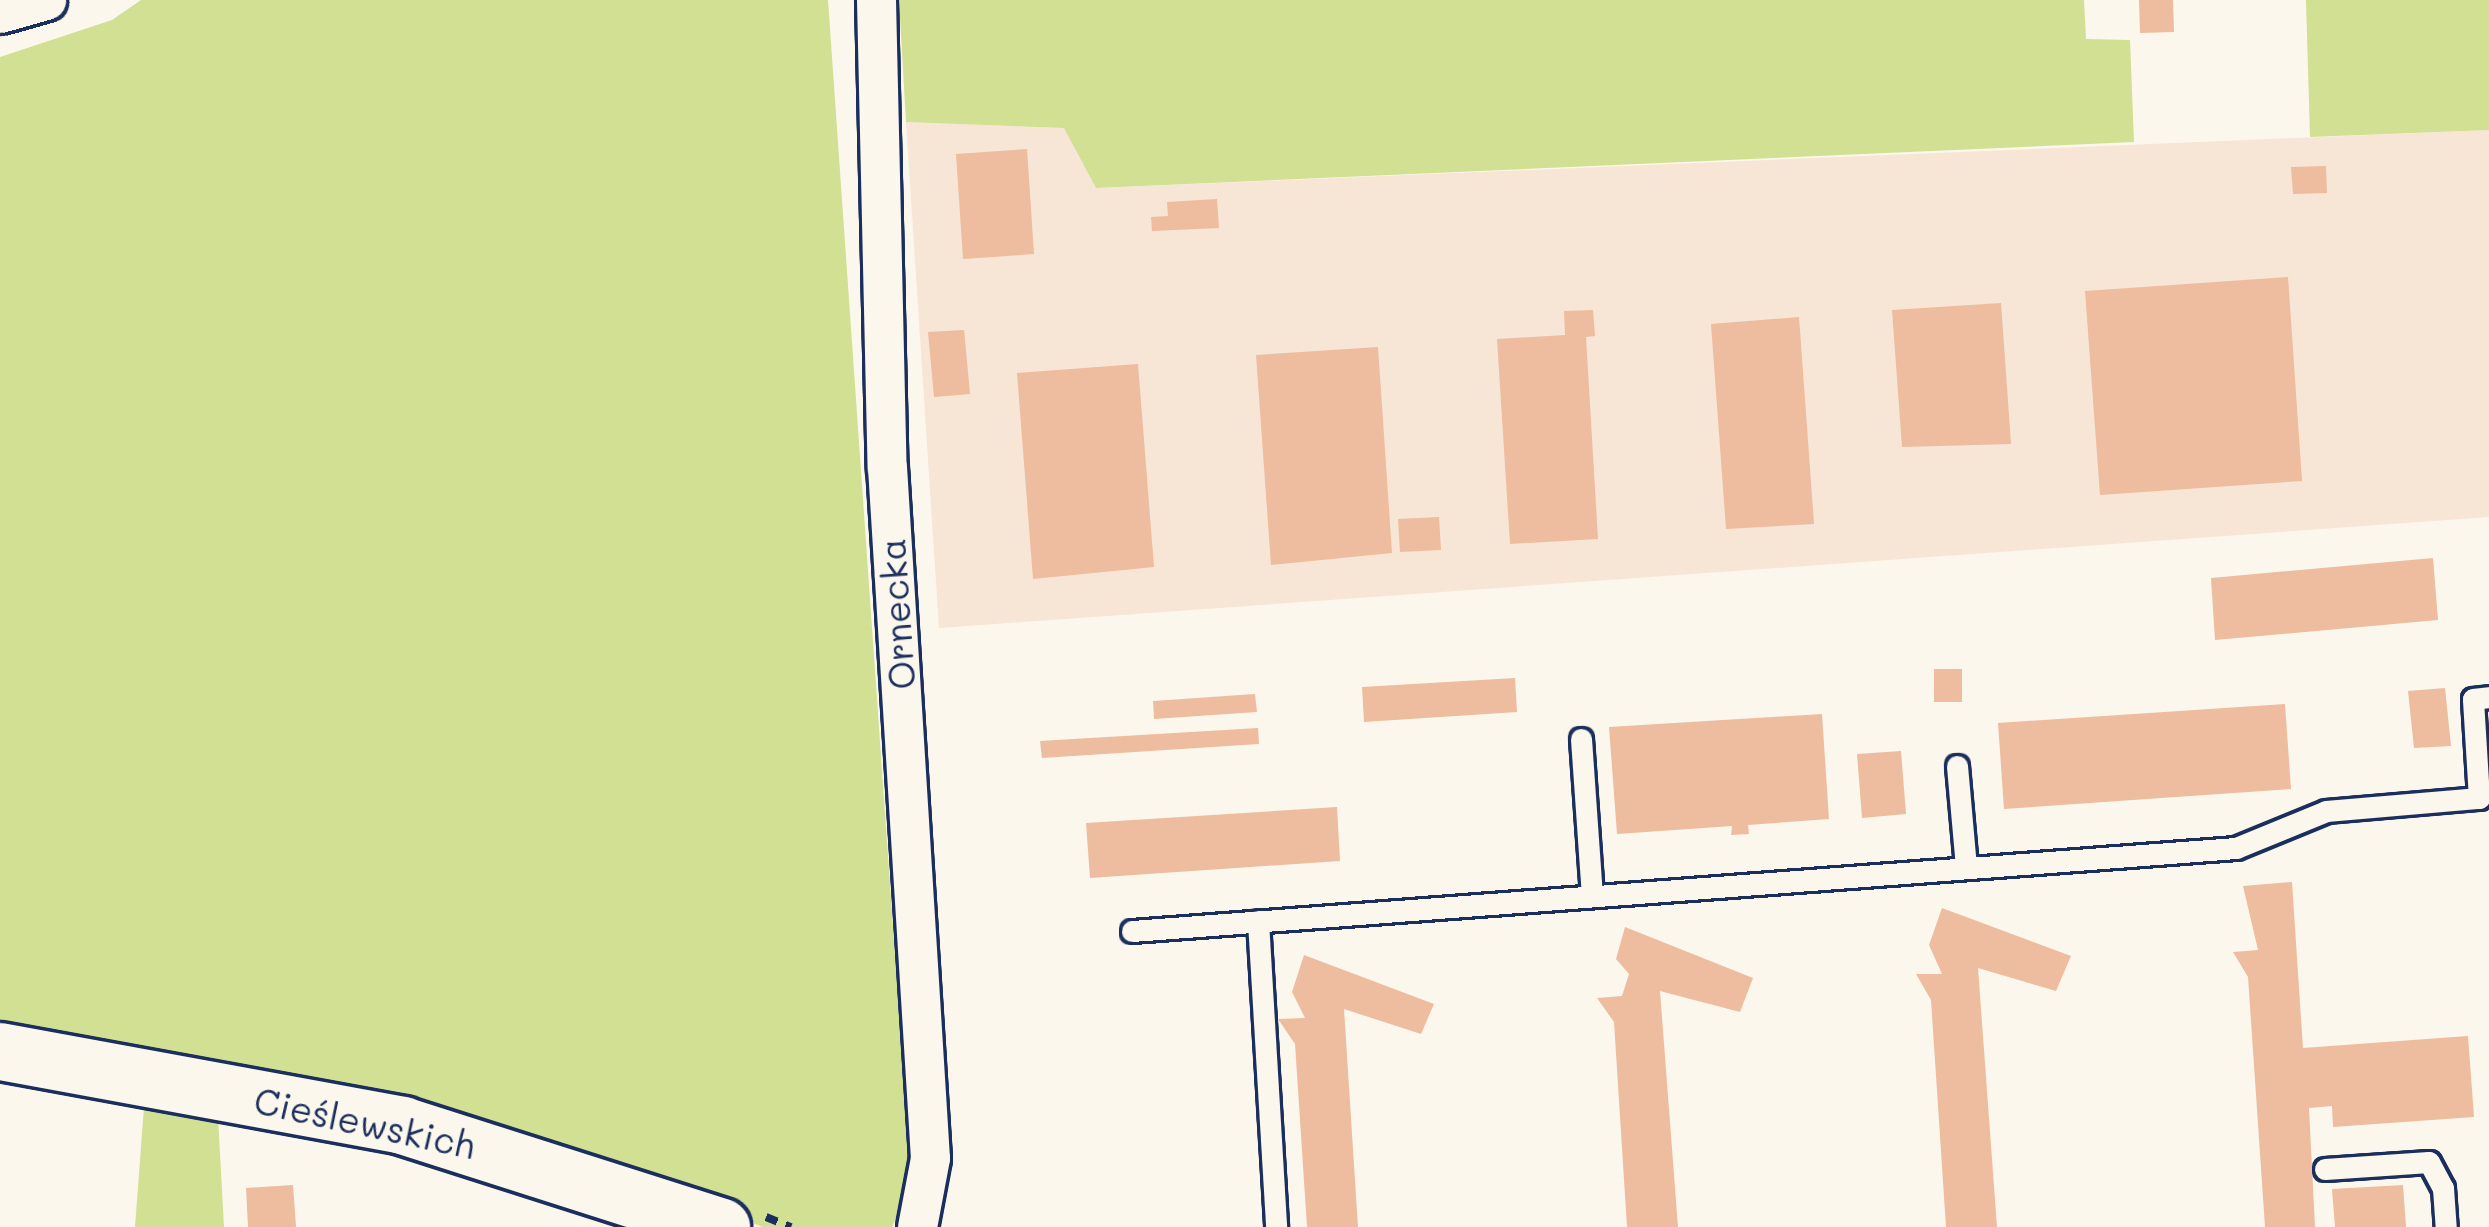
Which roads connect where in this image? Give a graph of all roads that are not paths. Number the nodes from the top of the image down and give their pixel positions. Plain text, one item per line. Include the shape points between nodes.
1 (46, 0) edge
2 (875, 0) edge
3 (0, 14) edge
4 (2489, 698) edge
5 (1581, 739) dead end
6 (1957, 766) dead end
7 (1966, 867) junction
8 (1592, 896) junction
9 (1258, 921) junction
10 (1132, 931) dead end
11 (0, 1051) edge
12 (2325, 1169) dead end
13 (722, 1227) edge
14 (917, 1227) edge
15 (1276, 1227) edge
16 (2446, 1227) edge

1 - 3 street
2 - 14 street, Ornecka via 887,467 931,1158
4 - 7 lane via 2473,699 2479,798 2326,811 2236,848
5 - 8 lane
6 - 7 lane
7 - 8 lane
8 - 9 lane
9 - 10 lane
9 - 15 lane
11 - 13 street, Cieślewskich via 402,1125
12 - 16 lane via 2429,1162 2443,1188

